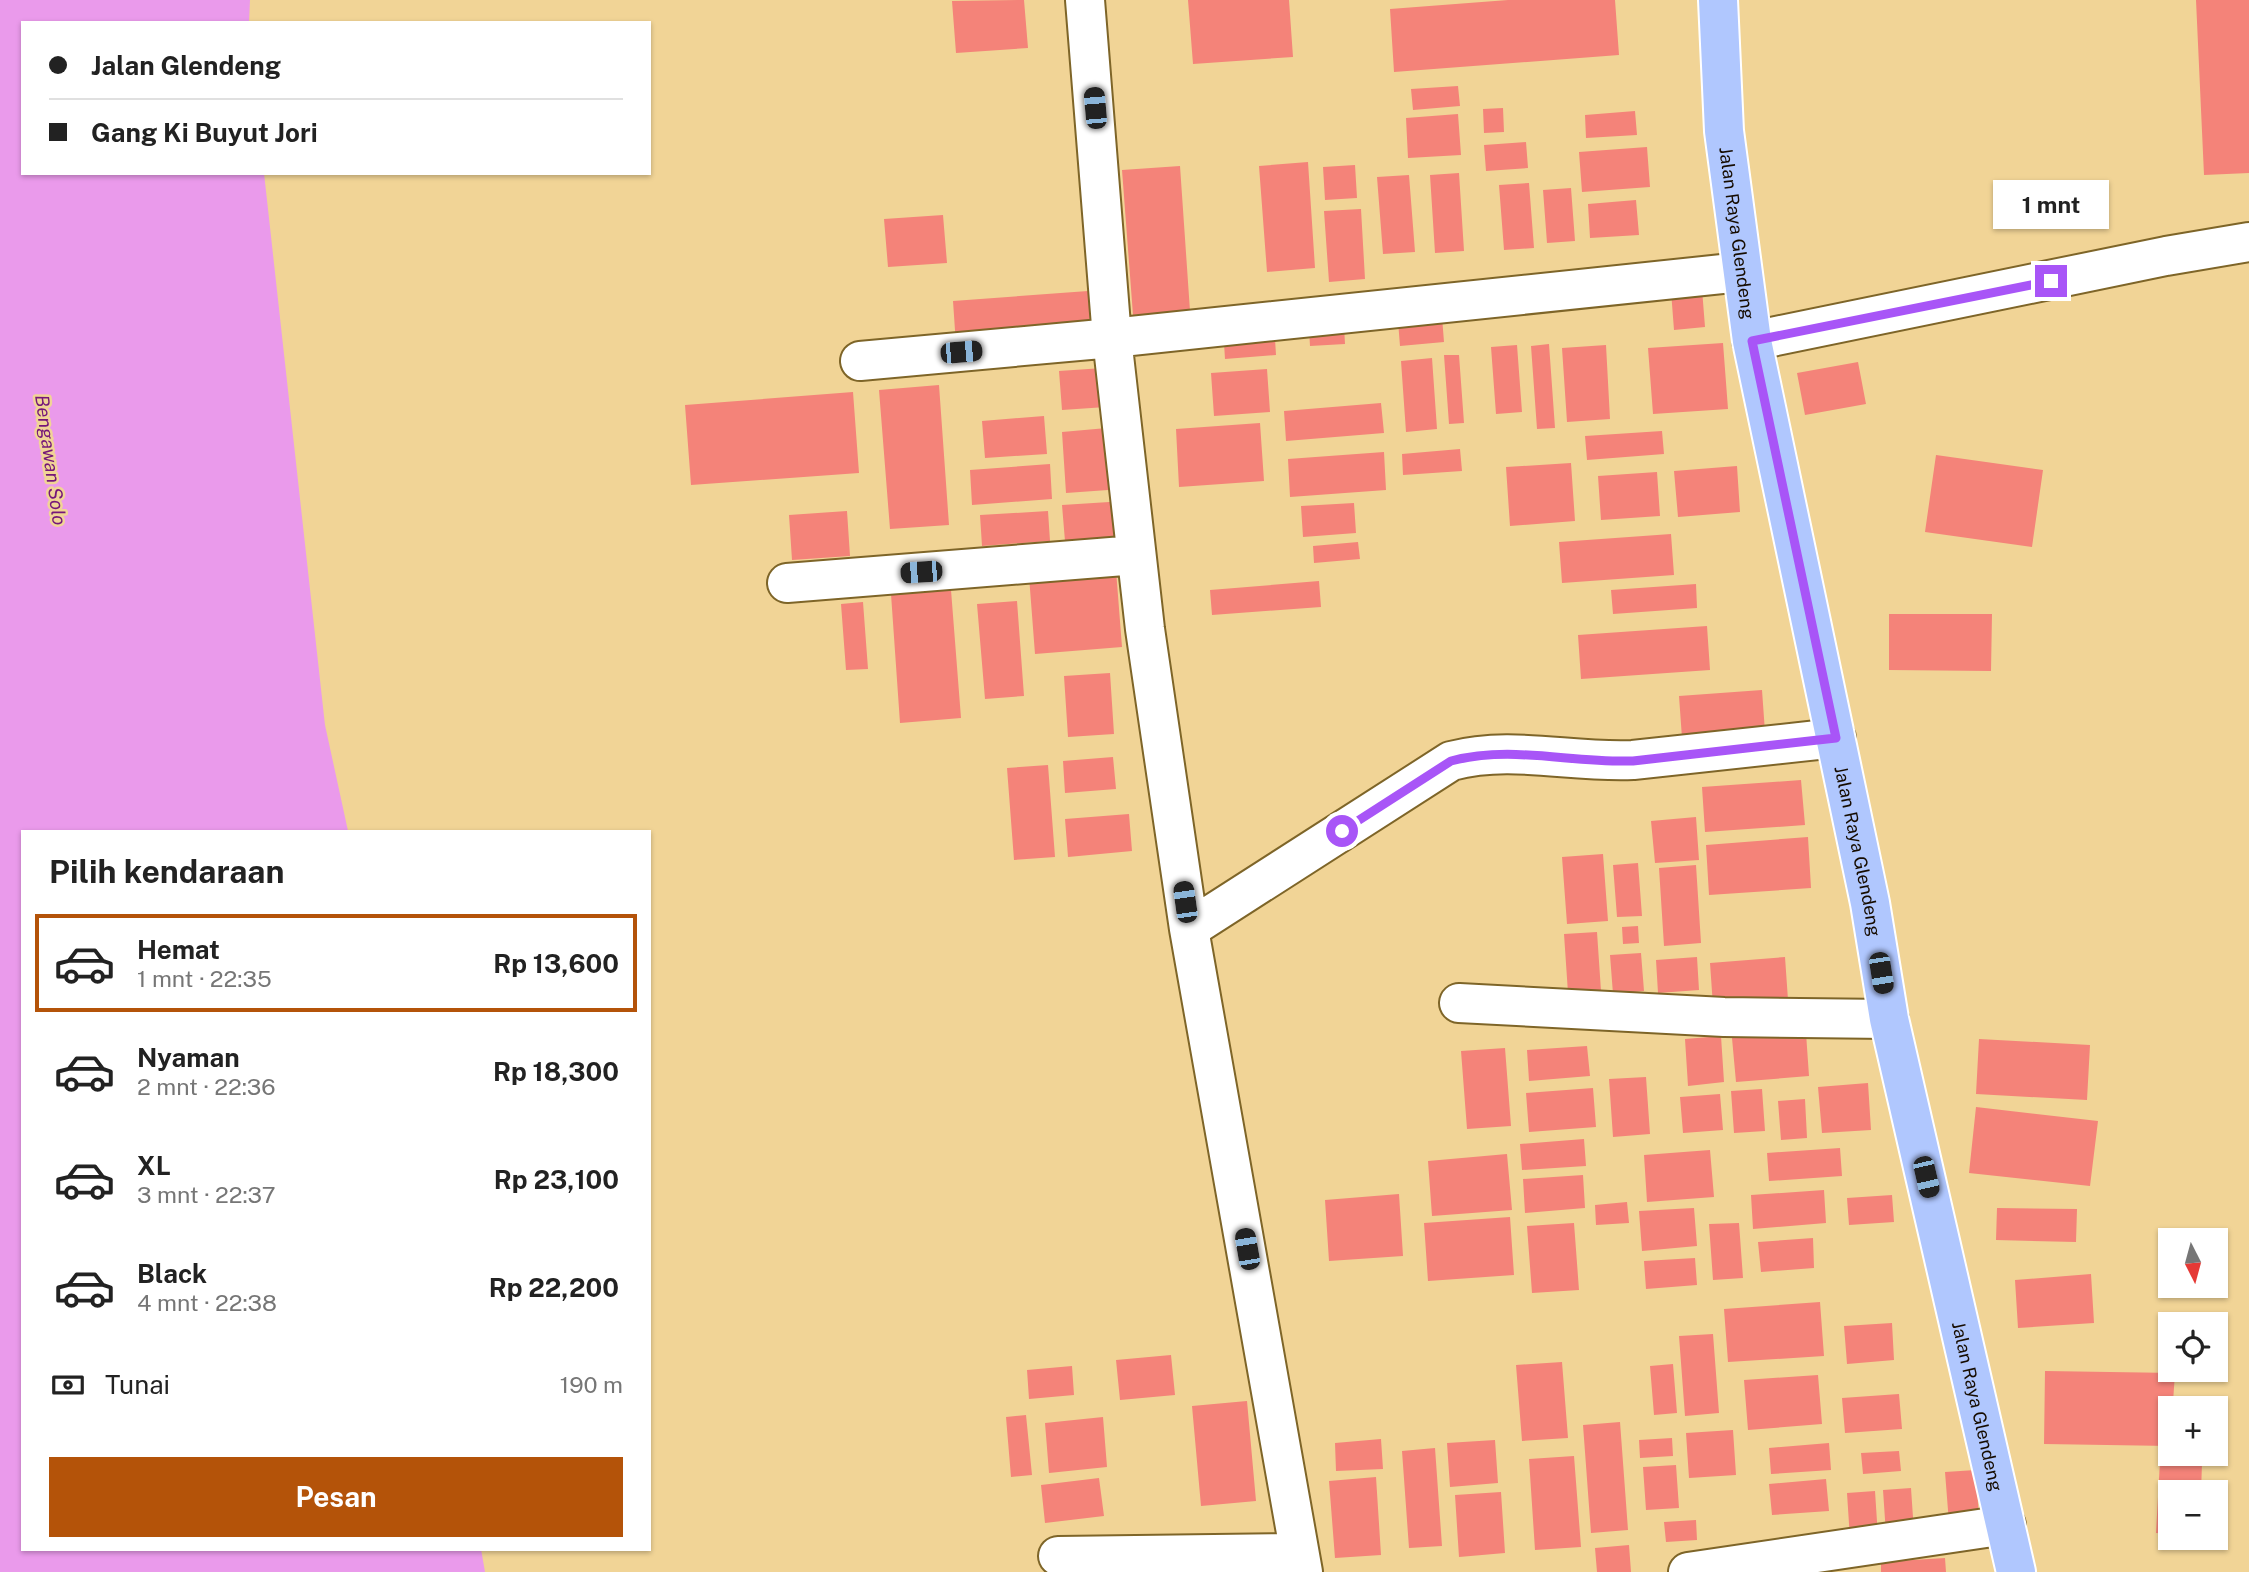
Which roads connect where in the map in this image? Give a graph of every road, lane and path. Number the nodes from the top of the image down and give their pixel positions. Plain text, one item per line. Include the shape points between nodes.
1 (1085, 0) edge
2 (1718, 0) edge
3 (2249, 242) edge
4 (1741, 272) junction
5 (1112, 338) junction
6 (1752, 341) junction
7 (860, 361) dead end
8 (1136, 555) junction
9 (787, 583) dead end
10 (1836, 738) junction
11 (1189, 929) junction
12 (1459, 1003) dead end
13 (1889, 1019) junction
14 (2006, 1525) junction
15 (1058, 1556) dead end
16 (1301, 1563) edge
17 (1688, 1572) edge
18 (2016, 1572) edge

1 - 5 street
2 - 4 main road, Jalan Raya Glendeng via 1724,131
3 - 6 street
4 - 5 street
4 - 6 main road, Jalan Raya Glendeng
5 - 7 street
5 - 8 street
6 - 10 main road, Jalan Raya Glendeng
8 - 9 street
8 - 11 street
10 - 11 street via 1633,761 1500,752 1451,761
10 - 13 main road, Jalan Raya Glendeng
11 - 16 street
12 - 13 street via 1724,1017
13 - 14 main road, Jalan Raya Glendeng
14 - 17 street
14 - 18 main road, Jalan Raya Glendeng
15 - 16 street

